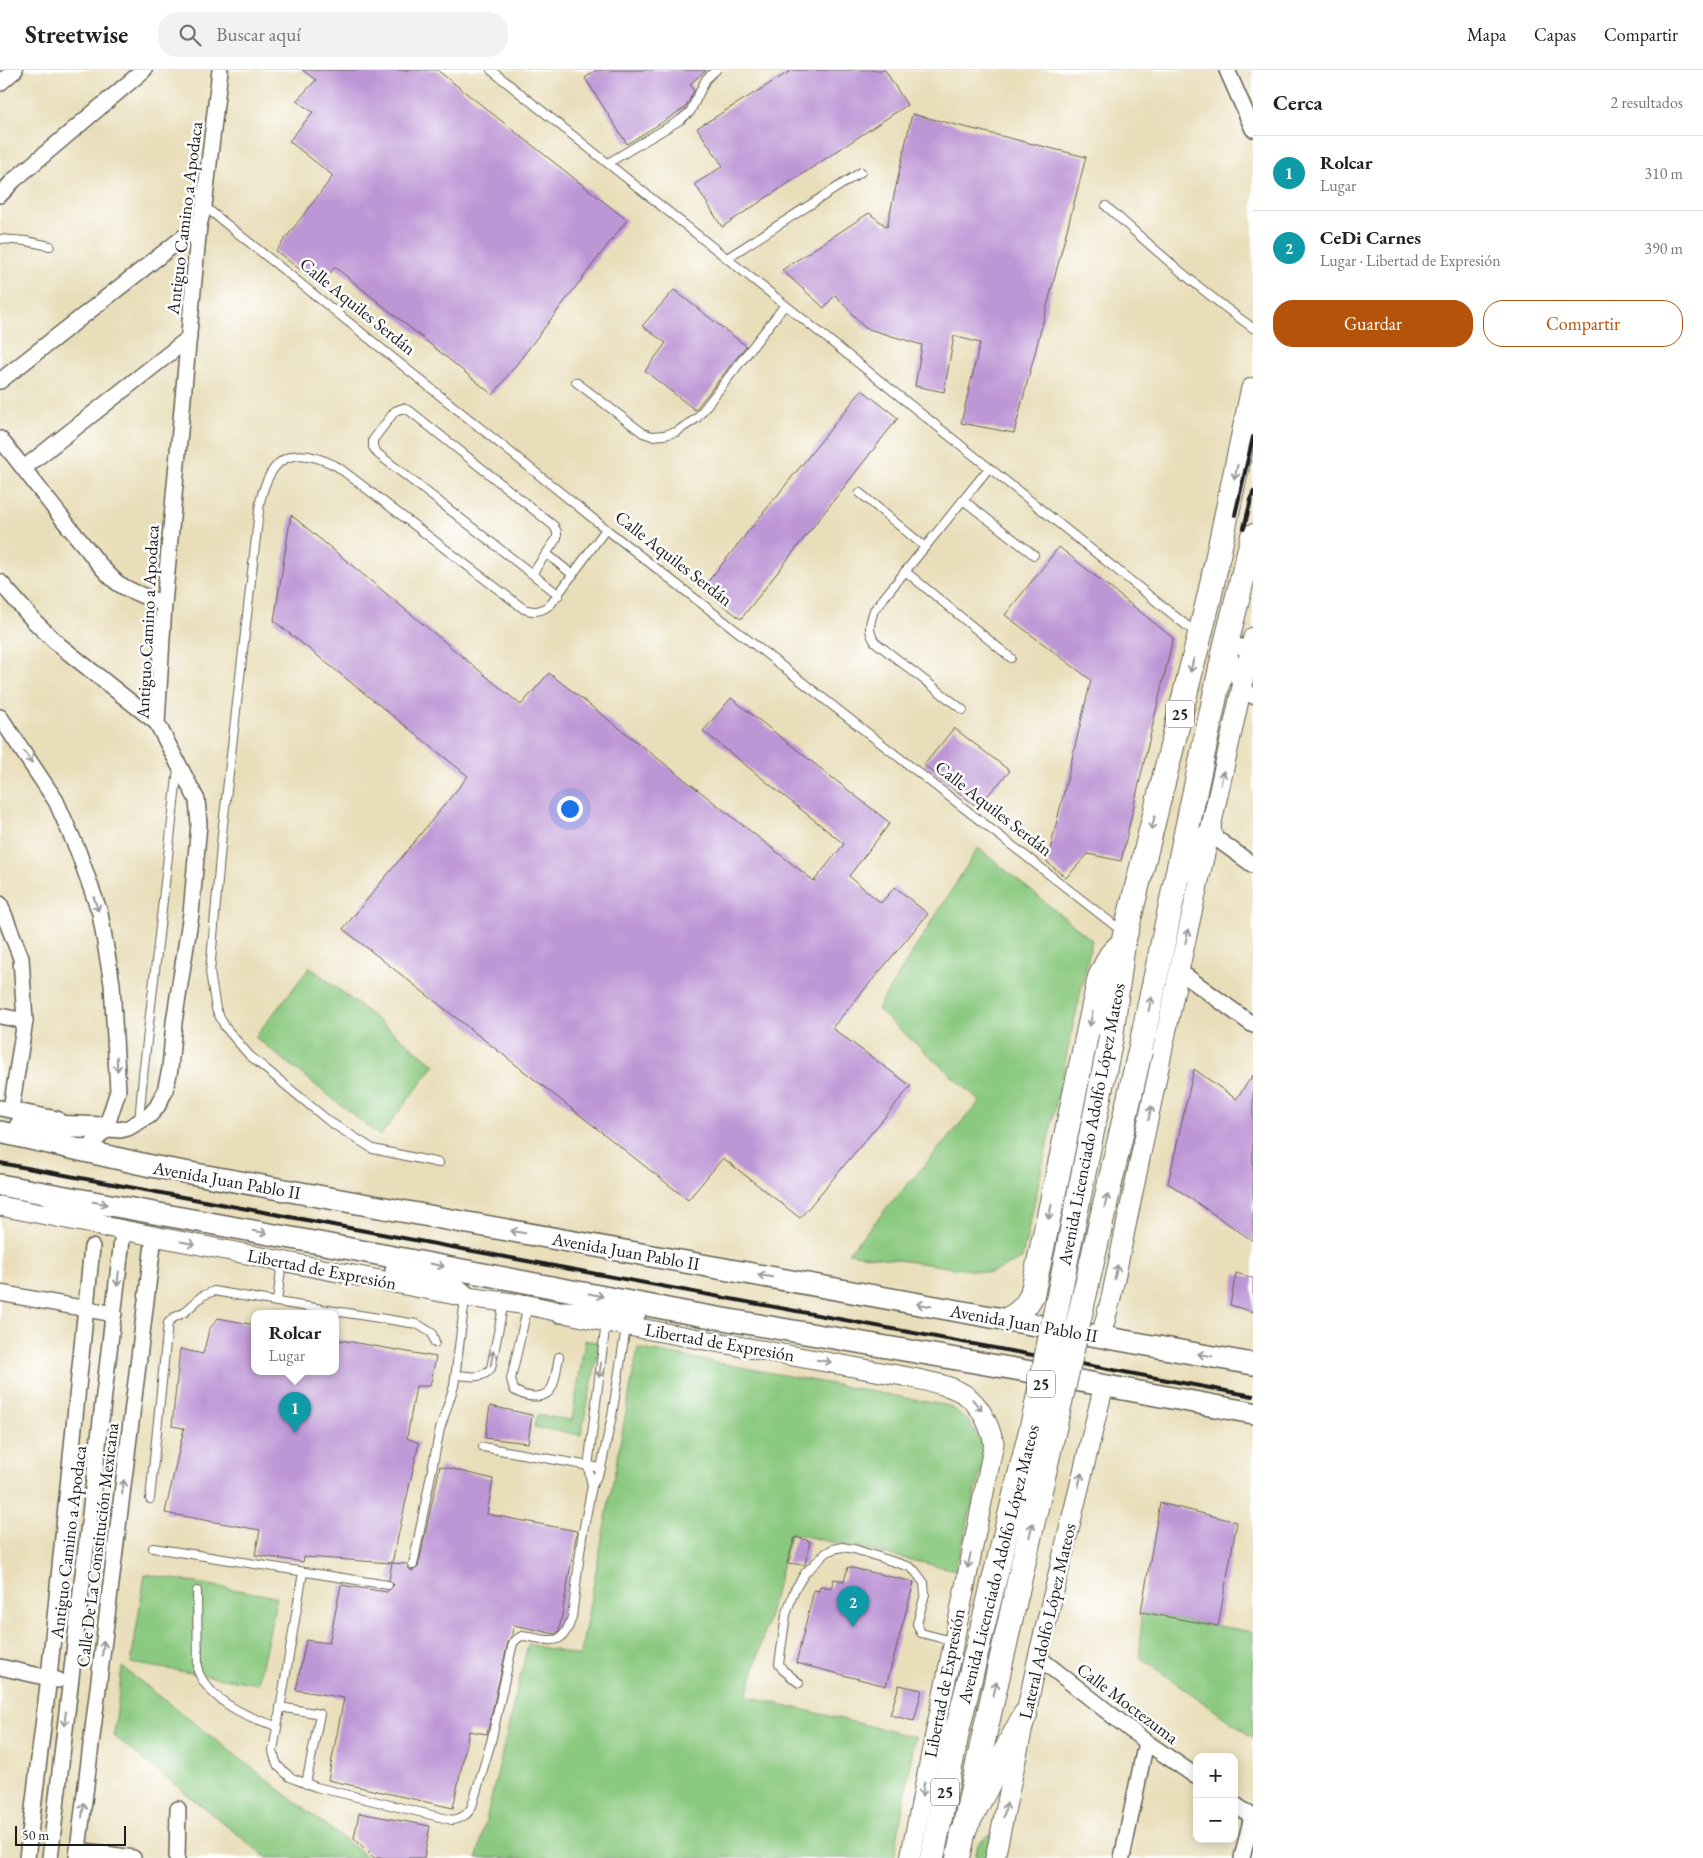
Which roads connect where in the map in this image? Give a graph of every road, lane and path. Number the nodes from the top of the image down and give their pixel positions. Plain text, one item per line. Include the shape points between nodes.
1 (15, 70) edge
2 (144, 70) edge
3 (220, 70) edge
4 (491, 70) edge
5 (716, 70) edge
6 (1227, 70) edge
7 (0, 83) edge
8 (1253, 129) edge
9 (608, 164) junction
10 (861, 172) dead end
11 (0, 195) edge
12 (204, 206) junction
13 (1106, 206) dead end
14 (199, 225) junction
15 (0, 239) edge
16 (50, 246) dead end
17 (727, 258) junction
18 (785, 305) junction
19 (1253, 328) edge
20 (189, 338) junction
21 (0, 381) edge
22 (576, 382) dead end
23 (1253, 390) edge
24 (0, 439) edge
25 (24, 468) junction
26 (989, 468) junction
27 (860, 493) dead end
28 (963, 500) junction
29 (606, 529) junction
30 (1253, 536) edge
31 (925, 547) junction
32 (546, 554) junction
33 (1034, 555) dead end
34 (905, 571) junction
35 (532, 574) junction
36 (574, 575) junction
37 (0, 582) edge
38 (559, 595) junction
39 (164, 604) junction
40 (1199, 636) junction
41 (1226, 644) junction
42 (1252, 645) edge
43 (1011, 658) dead end
44 (1247, 692) edge
45 (963, 710) dead end
46 (1, 722) edge
47 (157, 723) junction
48 (178, 764) junction
49 (1210, 834) junction
50 (1253, 865) edge
51 (1178, 878) junction
52 (0, 904) edge
53 (7, 937) edge
54 (1124, 939) junction
55 (1179, 971) junction
56 (0, 1016) edge
57 (25, 1021) junction
58 (1253, 1025) edge
59 (4, 1114) edge
60 (140, 1122) junction
61 (106, 1128) junction
62 (0, 1132) edge
63 (88, 1151) junction
64 (439, 1163) dead end
65 (0, 1185) edge
66 (24, 1190) junction
67 (0, 1206) edge
68 (113, 1228) junction
69 (154, 1236) junction
70 (319, 1242) junction
71 (92, 1247) dead end
72 (282, 1261) junction
73 (1036, 1279) junction
74 (0, 1293) edge
75 (466, 1297) junction
76 (1111, 1298) junction
77 (277, 1302) junction
78 (504, 1302) junction
79 (528, 1305) junction
80 (85, 1308) junction
81 (328, 1310) edge
82 (339, 1312) edge
83 (561, 1312) junction
84 (114, 1314) junction
85 (694, 1314) junction
86 (1007, 1320) junction
87 (606, 1322) junction
88 (627, 1325) junction
89 (1101, 1336) junction
90 (434, 1343) dead end
91 (559, 1357) dead end
92 (1253, 1364) edge
93 (456, 1375) junction
94 (1104, 1385) junction
95 (1253, 1414) edge
96 (483, 1447) dead end
97 (588, 1467) junction
98 (601, 1468) junction
99 (592, 1486) junction
100 (150, 1499) dead end
101 (154, 1548) dead end
102 (413, 1565) dead end
103 (303, 1572) junction
104 (388, 1585) dead end
105 (197, 1592) dead end
106 (952, 1641) junction
107 (1038, 1657) junction
108 (0, 1667) edge
109 (49, 1677) junction
110 (69, 1683) junction
111 (799, 1683) dead end
112 (280, 1707) junction
113 (1025, 1715) junction
114 (277, 1726) junction
115 (1146, 1742) junction
116 (1193, 1774) edge
117 (306, 1784) junction
118 (1238, 1807) edge
119 (178, 1809) dead end
120 (1252, 1816) edge
121 (962, 1833) junction
122 (78, 1854) edge
123 (28, 1858) edge
124 (50, 1858) edge
125 (133, 1858) edge
126 (177, 1858) edge
127 (910, 1858) edge
128 (932, 1858) edge
129 (958, 1858) edge
130 (995, 1858) edge
131 (1122, 1858) edge
132 (1242, 1858) edge

1 - 7 street
2 - 11 street
3 - 12 street, Antiguo Camino a Apodaca
4 - 9 lane
5 - 9 lane via 706,79 690,112
6 - 8 street
9 - 17 lane
10 - 17 lane
12 - 14 street, Antiguo Camino a Apodaca
12 - 29 lane, Calle Aquiles Serdán
13 - 19 lane via 1171,264
14 - 20 street, Antiguo Camino a Apodaca
14 - 21 street
15 - 16 lane
17 - 18 lane
18 - 22 lane via 697,418 676,432 664,436 642,433
18 - 26 lane
20 - 25 street
20 - 39 street, Antiguo Camino a Apodaca
23 -> 40 main road, Avenida Licenciado Adolfo López Mateos / 25
24 - 25 street
25 - 39 street via 106,572 131,591
26 - 28 lane
26 - 40 lane
27 - 31 lane
28 - 31 lane
28 - 33 lane
29 - 36 lane
29 - 54 lane, Calle Aquiles Serdán
30 - 41 main road, Avenida Licenciado Adolfo López Mateos / 25
31 - 34 lane
32 - 35 lane
32 - 35 lane via 557,538 554,526 410,411 402,408 395,411 373,440 378,454
32 - 36 lane
34 - 43 lane
34 - 45 lane via 874,610 869,634
35 - 38 lane
36 - 38 lane
37 - 47 street via 59,645
38 - 64 lane via 537,612 524,609 338,467 323,459 292,455 278,463 263,488 220,854 210,972 216,1009 225,1027 249,1055 330,1122 373,1149
39 - 47 street, Antiguo Camino a Apodaca
40 -> 54 main road, Avenida Licenciado Adolfo López Mateos / 25
41 - 42 street
41 - 44 street
41 - 51 main road, Avenida Licenciado Adolfo López Mateos / 25
42 - 44 street
49 -> 44 street
46 -> 61 street via 56,801 100,913 112,984 117,1045 118,1091
47 - 48 street, Antiguo Camino a Apodaca
48 - 60 lane
48 - 60 street, Antiguo Camino a Apodaca via 197,800 199,824 191,914 170,1069 157,1107
49 - 50 street
49 - 51 main road
55 -> 49 street
121 -> 51 main road, Avenida Licenciado Adolfo López Mateos / 25, bridge
52 - 53 street
53 - 57 street via 22,958
54 -> 73 main road via 1100,977
54 - 128 main road, Avenida Licenciado Adolfo López Mateos / 25, bridge via 1111,1038 1035,1414 958,1727
55 - 58 street
76 -> 55 street
56 - 57 street
57 - 59 street
59 - 61 main road
60 - 61 street, Antiguo Camino a Apodaca via 120,1130
61 - 63 street
62 - 63 main road, Avenida Juan Pablo II
86 -> 63 main road, Avenida Juan Pablo II via 150,1166
65 - 66 main road
66 - 68 main road
66 -> 70 main road
67 - 68 street, Libertad de Expresión
68 - 69 street, Libertad de Expresión
68 -> 84 street, Antiguo Camino a Apodaca
69 -> 72 street, Libertad de Expresión
122 -> 69 street, Calle De La Constitución Mexicana
70 - 75 main road via 347,1257 453,1286
70 -> 85 main road
71 - 80 street
72 - 75 street, Libertad de Expresión
72 - 77 lane
73 - 76 street via 1044,1292 1069,1306 1084,1308
73 - 86 main road via 1027,1304
74 - 80 street
75 - 78 street, Libertad de Expresión
75 - 93 lane
76 - 89 street
77 - 81 lane
77 - 100 lane via 214,1291 202,1296 168,1323
78 - 79 street, Libertad de Expresión
93 -> 78 lane via 481,1376 491,1368
79 - 83 street, Libertad de Expresión
79 - 91 lane via 511,1379 514,1390 528,1396 543,1395 553,1385
80 - 84 street
80 - 109 street
82 - 90 lane via 417,1324 432,1333
83 - 85 main road
83 - 87 street, Libertad de Expresión
84 - 110 street, Antiguo Camino a Apodaca
85 - 94 main road
86 - 89 main road, Avenida Juan Pablo II
87 - 88 street, Libertad de Expresión
87 -> 97 lane
88 - 98 lane
88 -> 106 street, Libertad de Expresión via 950,1386 974,1400 984,1415 994,1443
92 -> 89 main road, Avenida Juan Pablo II
93 - 102 lane via 440,1429
94 - 95 main road
107 -> 94 street, Lateral Adolfo López Mateos
96 - 97 lane
97 - 98 lane
97 - 99 lane
98 - 99 lane
99 - 117 lane via 569,1626 557,1641 522,1636 513,1643 491,1742 470,1812 452,1820
101 - 103 lane
103 - 104 lane
103 - 112 lane
105 - 114 lane via 198,1671 202,1680 208,1689 231,1706 258,1721
106 - 111 lane via 921,1633 918,1628 926,1594 924,1583 910,1567 854,1550 833,1549 800,1578 786,1615 779,1664
106 -> 127 street, Libertad de Expresión
107 - 113 street, Lateral Adolfo López Mateos
107 - 115 street, Calle Moctezuma
108 - 109 street
109 - 110 street
109 - 123 street
110 -> 124 street, Antiguo Camino a Apodaca
112 - 114 lane
112 - 117 lane via 320,1714
113 - 121 main road
130 -> 113 street, Lateral Adolfo López Mateos
114 - 117 lane via 273,1751 278,1766 290,1777
115 - 116 street, Calle Moctezuma
115 - 131 street
118 - 120 street
119 - 126 street
120 - 132 street
121 - 129 main road, Avenida Licenciado Adolfo López Mateos / 25
122 - 125 street

